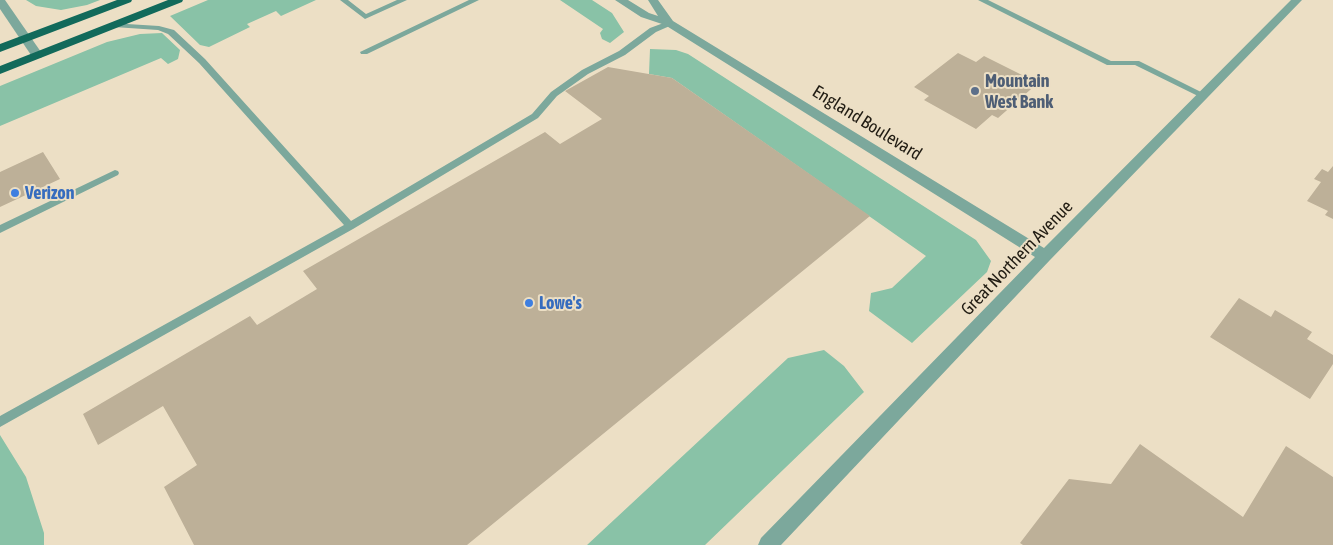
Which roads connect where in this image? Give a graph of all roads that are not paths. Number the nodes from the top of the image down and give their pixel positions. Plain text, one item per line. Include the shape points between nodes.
1 (127, 0) edge
2 (178, 0) edge
3 (344, 0) edge
4 (403, 0) edge
5 (476, 0) edge
6 (620, 0) edge
7 (653, 0) edge
8 (982, 0) edge
9 (1297, 0) edge
10 (0, 1) edge
11 (669, 22) junction
12 (114, 25) junction
13 (26, 38) junction
14 (0, 48) edge
15 (364, 52) dead end
16 (37, 55) junction
17 (0, 70) edge
18 (1203, 95) junction
19 (115, 173) dead end
20 (350, 226) junction
21 (0, 228) edge
22 (1045, 256) junction
23 (0, 422) edge
24 (768, 545) edge

1 - 13 highway
2 - 12 highway
3 - 4 lane via 365,17
5 - 15 lane
6 - 11 street, England Boulevard via 645,15
7 - 11 street, England Boulevard
8 - 18 lane via 1110,63 1136,63
9 - 18 street, Great Northern Avenue
10 - 13 street
11 - 20 lane via 622,53 585,72 554,94 535,116
11 - 22 street, England Boulevard
12 - 16 highway
12 - 20 lane via 159,28 171,32 202,61
13 - 14 highway
13 - 16 street
16 - 17 highway
18 - 22 street, Great Northern Avenue
19 - 21 lane
20 - 23 lane
22 - 24 street, Great Northern Avenue

